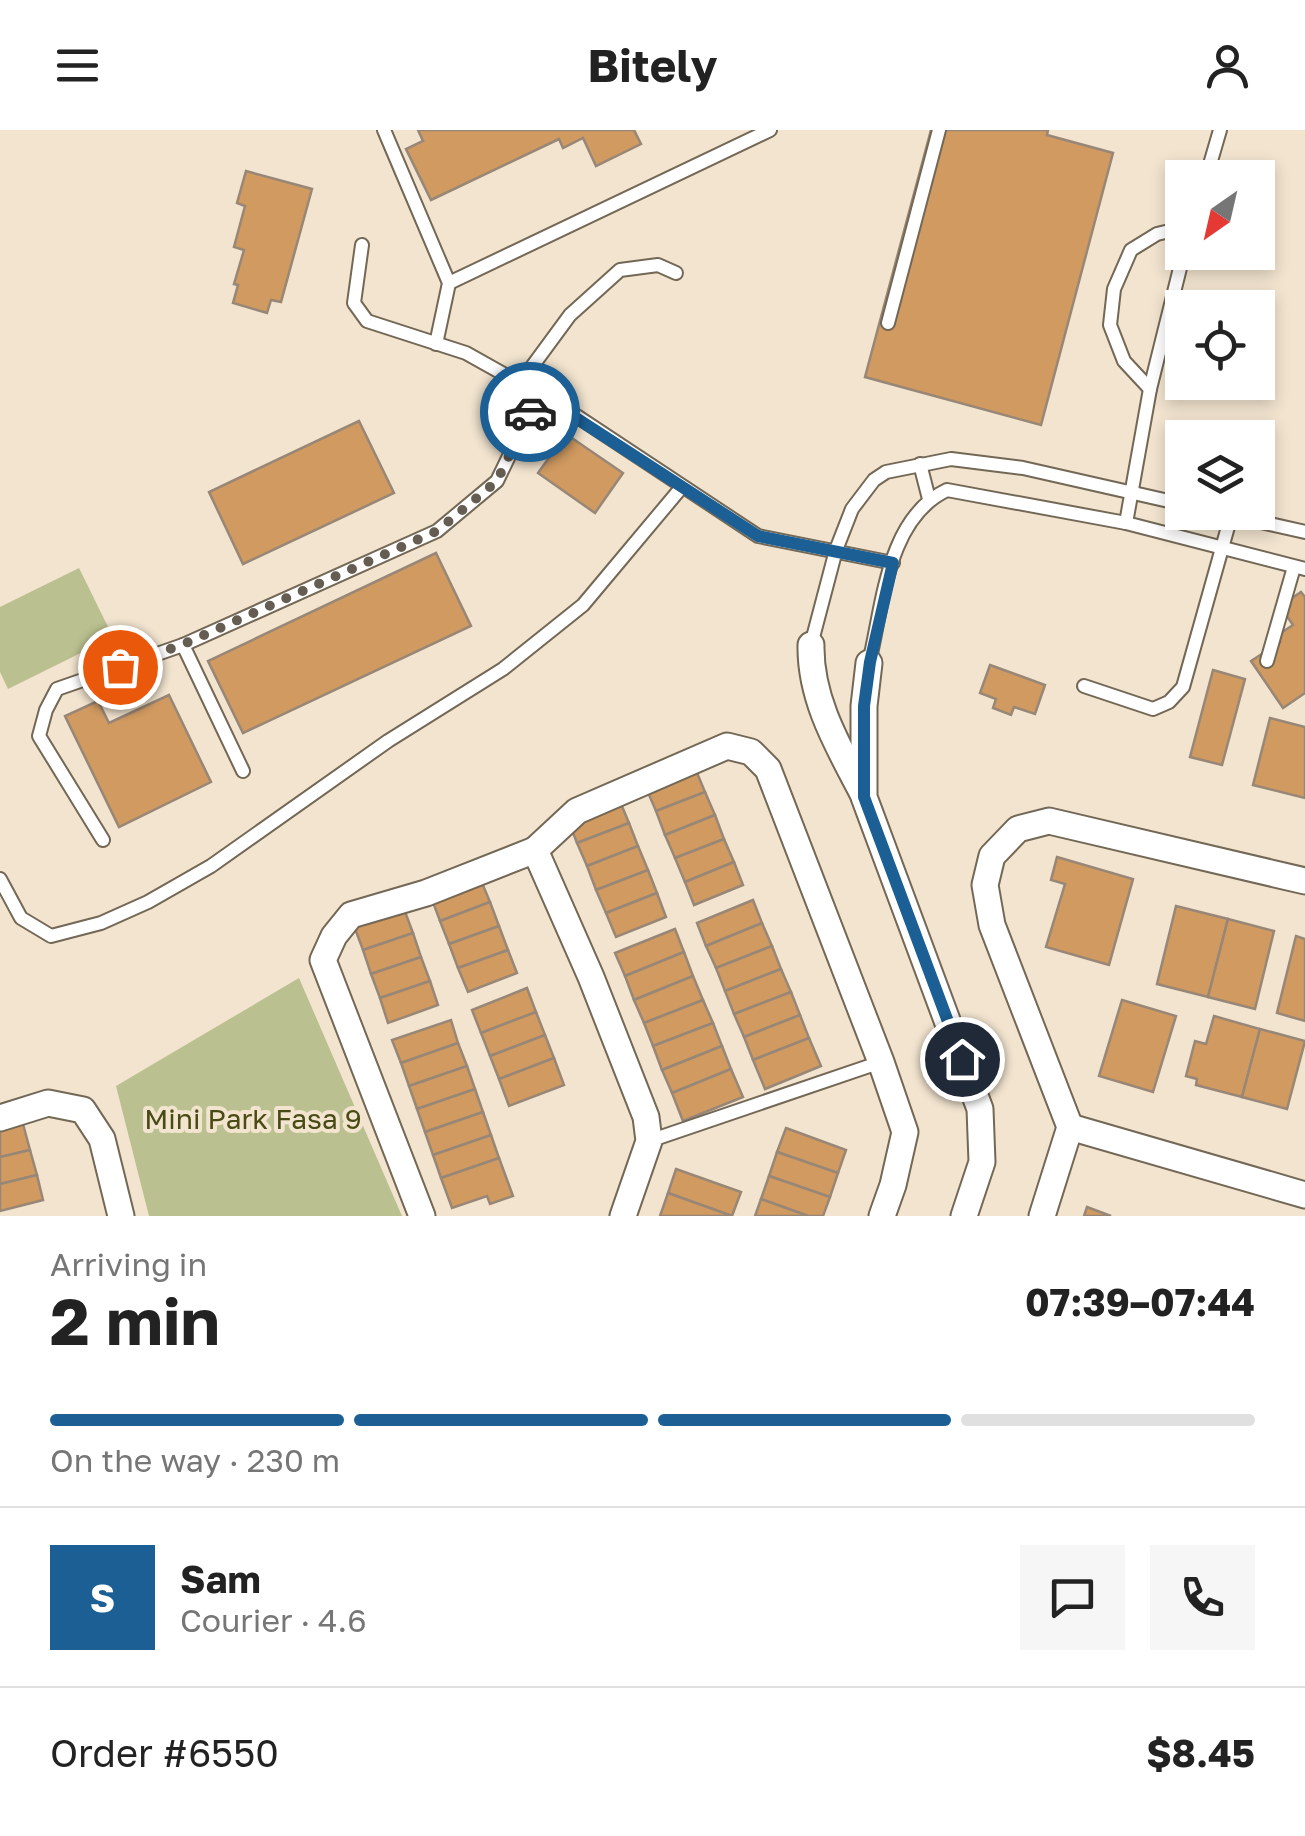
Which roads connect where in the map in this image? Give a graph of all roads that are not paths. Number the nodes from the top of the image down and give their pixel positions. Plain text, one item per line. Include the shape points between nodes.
1 (384, 130) edge
2 (770, 130) edge
3 (939, 130) edge
4 (1220, 130) edge
5 (1211, 160) edge
6 (1165, 232) edge
7 (362, 245) dead end
8 (1180, 270) edge
9 (676, 273) dead end
10 (449, 284) junction
11 (888, 323) dead end
12 (436, 344) junction
13 (520, 383) junction
14 (1150, 389) junction
15 (539, 394) junction
16 (920, 464) junction
17 (681, 488) junction
18 (1132, 492) junction
19 (929, 498) junction
20 (1165, 500) edge
21 (1126, 523) junction
22 (1275, 525) edge
23 (1224, 530) edge
24 (1305, 532) edge
25 (1224, 547) junction
26 (836, 550) junction
27 (893, 563) junction
28 (1300, 568) edge
29 (184, 644) junction
30 (811, 645) joint
31 (1267, 661) dead end
32 (870, 662) joint
33 (1084, 686) dead end
34 (243, 771) dead end
35 (864, 797) junction
36 (103, 840) dead end
37 (535, 850) junction
38 (0, 878) edge
39 (1305, 881) edge
40 (881, 1062) junction
41 (0, 1118) edge
42 (1070, 1128) junction
43 (650, 1141) junction
44 (1305, 1195) edge
45 (121, 1216) edge
46 (422, 1216) edge
47 (623, 1216) edge
48 (882, 1216) edge
49 (964, 1216) edge
50 (1042, 1216) edge

1 - 10 lane
2 - 10 lane
3 - 11 lane
4 - 5 lane
6 - 14 lane via 1131,250 1114,289 1110,325 1124,361
7 - 12 lane via 354,303 368,321
8 - 14 lane
9 - 13 lane via 658,266 620,270 570,314
10 - 12 lane
12 - 13 lane
13 - 15 lane
14 - 18 lane
15 - 17 lane
15 - 29 lane via 497,481 437,531
16 - 18 lane via 950,459 1023,468
16 - 19 lane
16 - 26 lane via 874,480 852,509
17 - 26 lane via 758,536
17 - 38 lane via 583,605 516,658 164,893 102,923 51,936 21,918
18 - 20 lane
18 - 21 lane
19 - 21 lane via 947,490
19 - 27 lane via 905,531
21 - 25 lane
22 - 24 lane
23 - 25 lane
25 - 28 lane
25 - 33 lane via 1183,687 1169,702 1154,709
26 - 27 lane
26 - 30 lane
27 - 32 lane
28 - 31 lane
29 - 34 lane
29 - 36 lane via 57,689 46,710 39,736
30 - 35 street via 820,705
32 - 35 street
35 - 49 street via 980,1109 982,1162
37 - 40 street via 577,811 632,786 727,746 751,752 768,769
37 - 43 street via 591,977
37 - 46 street via 351,915 323,960
39 - 42 street via 1049,821 1018,829 992,856 985,885 992,925
40 - 43 lane
40 - 48 street via 904,1132
41 - 45 street via 48,1103 83,1110 102,1139
42 - 44 street
42 - 50 street
43 - 47 street

